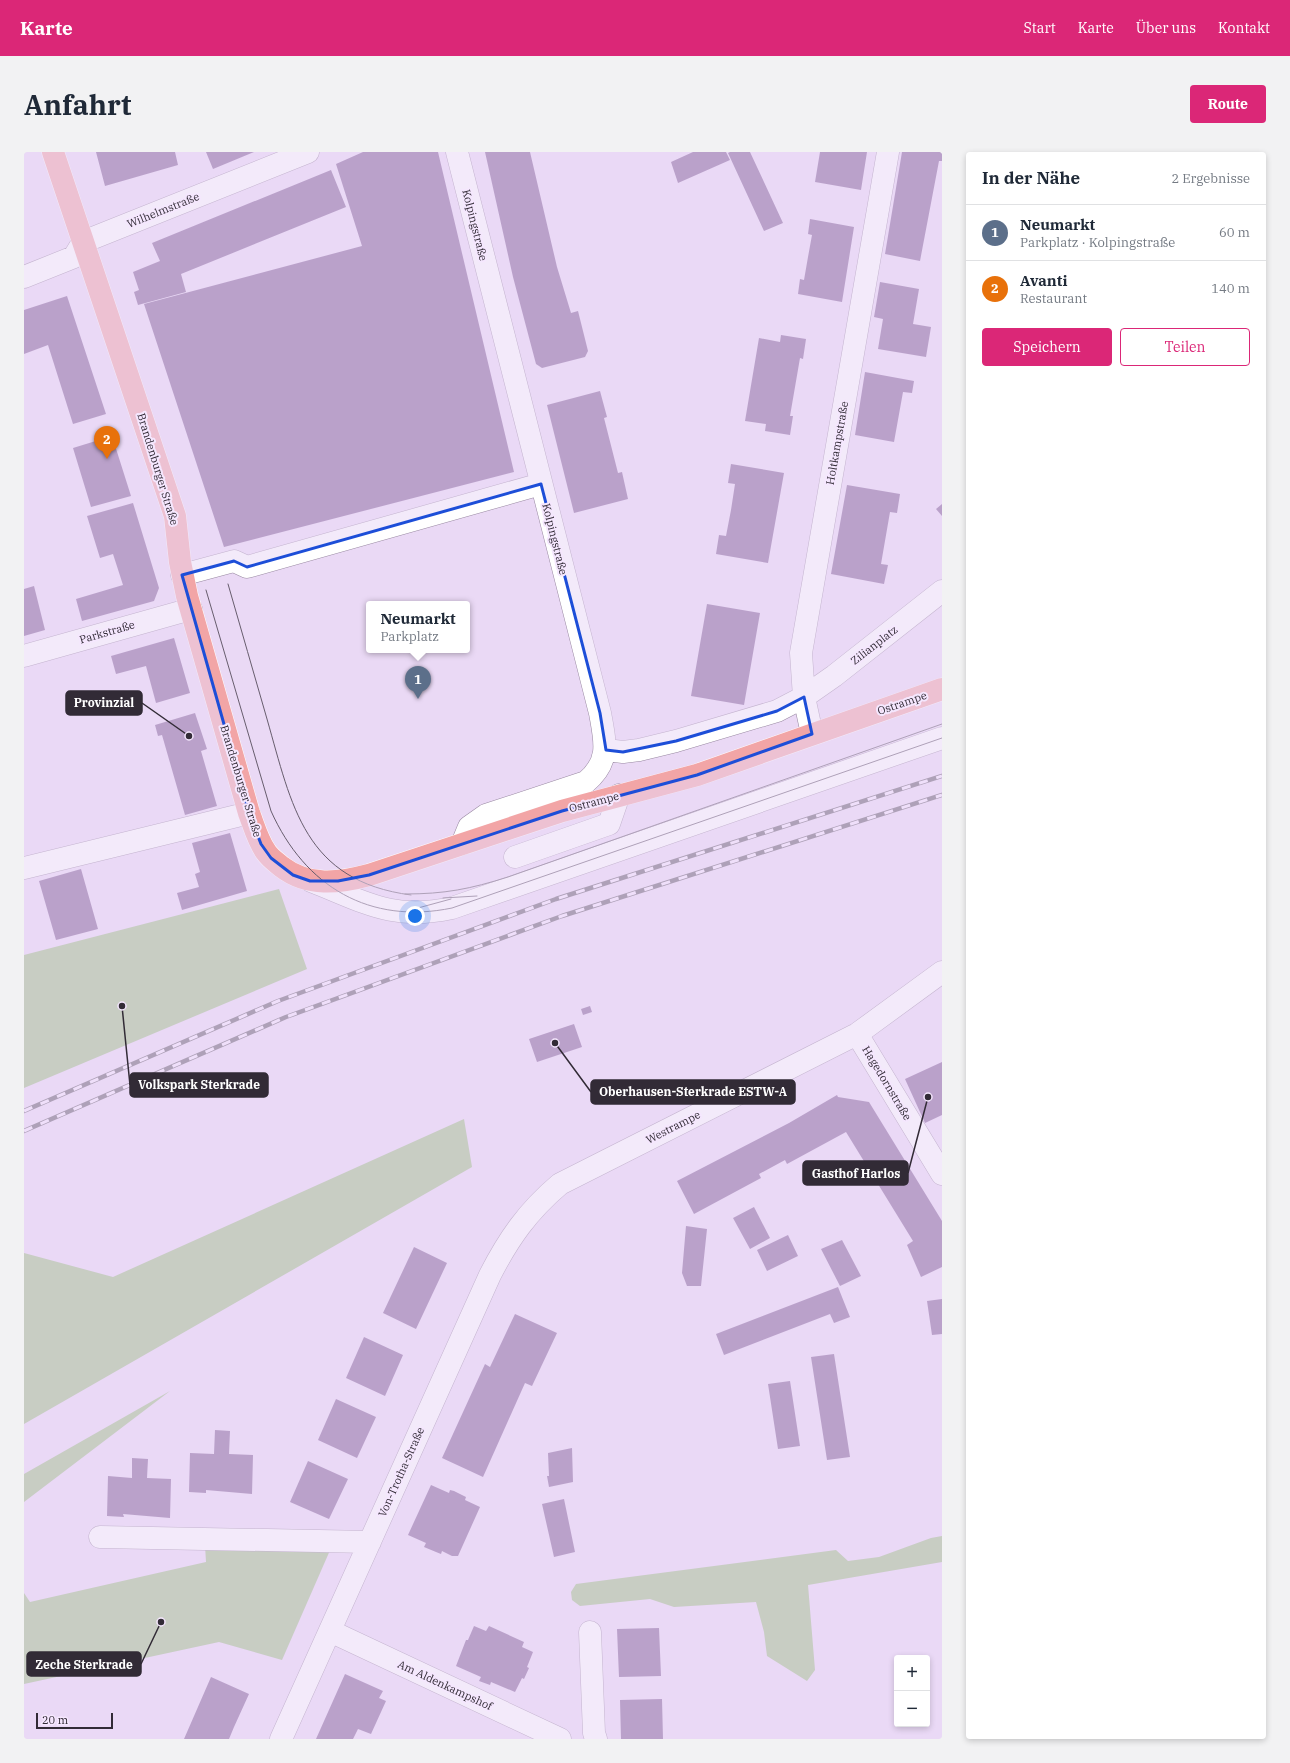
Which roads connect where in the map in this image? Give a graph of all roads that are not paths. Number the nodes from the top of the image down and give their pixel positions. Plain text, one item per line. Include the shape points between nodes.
1 (54, 152) edge
2 (308, 152) edge
3 (457, 152) edge
4 (888, 152) edge
5 (83, 242) junction
6 (24, 277) edge
7 (541, 484) junction
8 (182, 575) junction
9 (942, 591) edge
10 (190, 609) junction
11 (24, 656) edge
12 (942, 689) edge
13 (804, 697) junction
14 (812, 734) junction
15 (942, 738) edge
16 (606, 750) junction
17 (619, 795) junction
18 (249, 813) junction
19 (462, 844) junction
20 (515, 857) dead end
21 (24, 868) edge
22 (310, 881) junction
23 (942, 972) edge
24 (857, 1034) junction
25 (942, 1174) edge
26 (531, 1212) joint
27 (100, 1537) dead end
28 (370, 1542) junction
29 (330, 1631) junction
30 (590, 1632) dead end
31 (281, 1739) edge
32 (560, 1739) edge
33 (596, 1739) edge

1 - 5 main road, Brandenburger Straße
2 - 5 street, Wilhelmstraße
3 - 7 street, Kolpingstraße
4 - 13 street, Holtkampstraße via 804,634 801,670
5 - 6 street via 74,257
5 - 8 main road, Brandenburger Straße via 175,516
7 - 8 street via 247,567 234,561
7 - 16 street, Kolpingstraße via 600,713
8 - 10 main road, Brandenburger Straße
9 - 13 street, Zilianplatz
10 - 11 street, Parkstraße
10 - 18 main road, Brandenburger Straße
12 - 14 main road, Ostrampe
13 - 14 street, Holtkampstraße
13 - 16 street via 776,711 676,741 622,752
14 - 17 main road, Ostrampe via 697,775
15 - 22 street via 452,908 409,913 374,907
16 - 19 street via 596,771 586,782 486,815 468,827
17 - 19 main road, Ostrampe
17 - 20 street via 609,824
18 - 21 street
18 - 22 main road, Brandenburger Straße via 261,844 269,856 293,875
19 - 22 main road, Ostrampe via 355,879
23 - 24 street, Westrampe
24 - 25 street, Hagedornstraße
24 - 26 street, Westrampe via 560,1184
26 - 28 street, Von-Trotha-Straße via 506,1244 490,1275
27 - 28 street
28 - 29 street, Von-Trotha-Straße
29 - 31 street, Von-Trotha-Straße
29 - 32 street, Am Aldenkampshof
30 - 33 street

